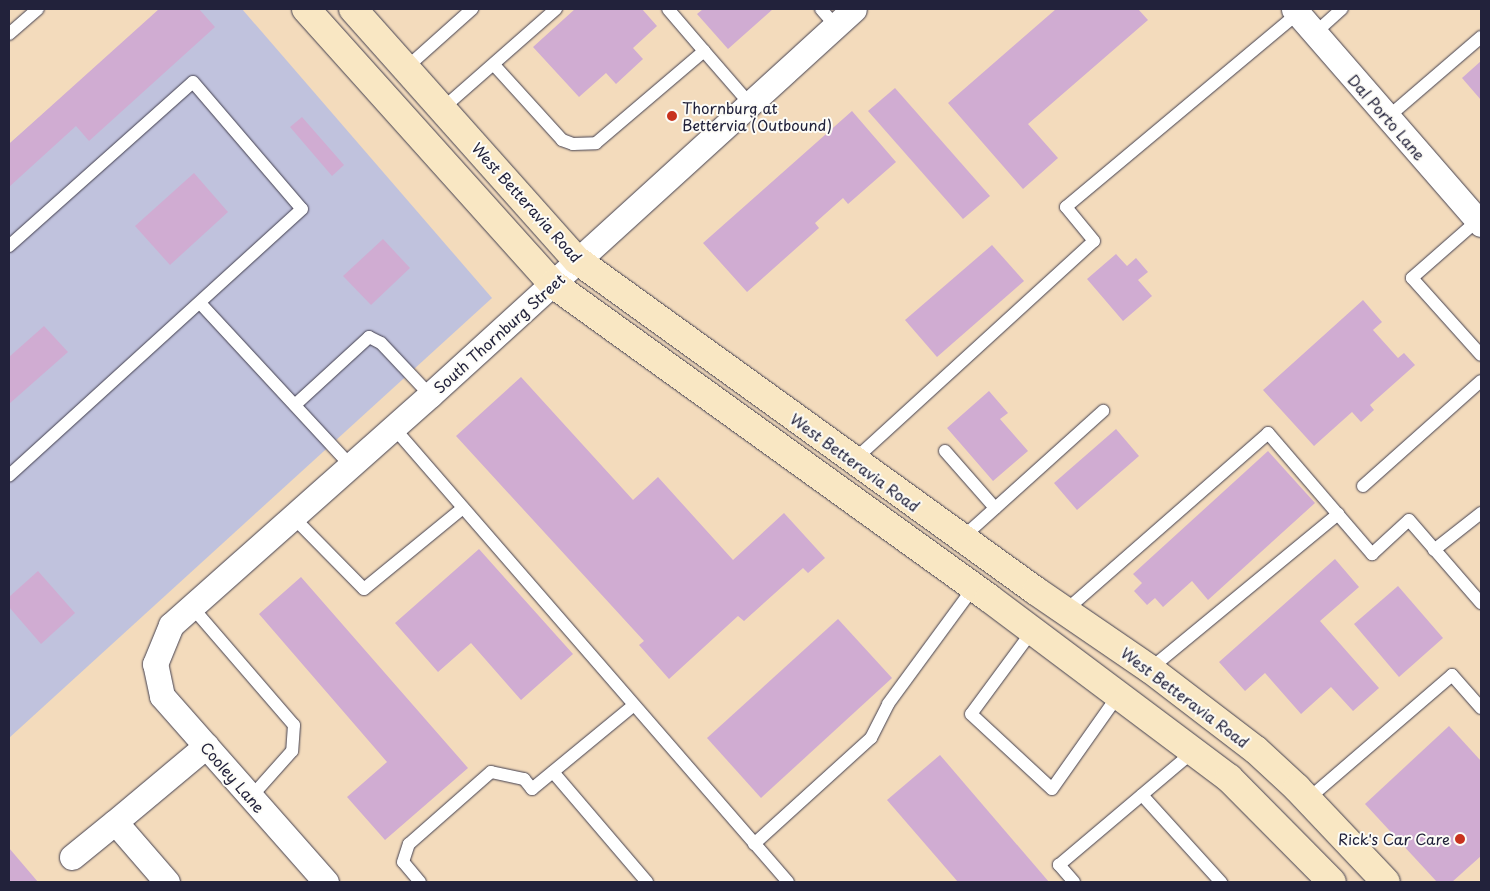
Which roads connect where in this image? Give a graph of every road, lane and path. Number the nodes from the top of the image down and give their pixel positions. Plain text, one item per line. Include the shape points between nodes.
1 (38, 9) edge
2 (306, 9) edge
3 (353, 9) edge
4 (472, 9) edge
5 (556, 9) edge
6 (668, 9) edge
7 (854, 9) edge
8 (1342, 9) edge
9 (1296, 11) edge
10 (828, 17) edge
11 (1315, 33) junction
12 (9, 34) edge
13 (1481, 37) edge
14 (704, 51) junction
15 (495, 66) junction
16 (406, 68) junction
17 (749, 103) junction
18 (442, 109) junction
19 (1388, 117) junction
20 (1480, 222) edge
21 (9, 246) edge
22 (577, 260) junction
23 (553, 284) junction
24 (200, 303) junction
25 (1481, 355) edge
26 (1481, 381) edge
27 (430, 396) junction
28 (296, 404) junction
29 (1103, 411) dead end
30 (394, 428) junction
31 (945, 451) dead end
32 (853, 461) junction
33 (351, 466) junction
34 (9, 476) edge
35 (1363, 486) dead end
36 (463, 508) junction
37 (995, 508) junction
38 (1481, 513) edge
39 (1338, 514) junction
40 (293, 517) junction
41 (962, 538) junction
42 (1434, 550) junction
43 (974, 587) junction
44 (1481, 604) edge
45 (192, 607) junction
46 (1065, 611) junction
47 (1033, 630) junction
48 (155, 664) joint
49 (1150, 669) junction
50 (1118, 694) junction
51 (634, 705) junction
52 (1481, 708) edge
53 (206, 746) junction
54 (1194, 752) junction
55 (553, 772) junction
56 (1142, 795) junction
57 (251, 797) junction
58 (1308, 800) junction
59 (115, 822) junction
60 (754, 844) junction
61 (72, 856) dead end
62 (167, 882) edge
63 (326, 882) edge
64 (420, 882) edge
65 (647, 882) edge
66 (788, 882) edge
67 (1074, 882) edge
68 (1221, 882) edge
69 (1332, 882) edge
70 (1386, 882) edge

1 - 12 lane
2 - 23 main road
3 - 16 main road, West Betteravia Road
4 - 16 lane
5 - 15 lane
6 - 14 lane
7 - 10 street, South Thornburg Street
8 - 11 lane
9 - 11 street, Dal Porto Lane
9 - 32 lane via 1066,207 1094,241
10 - 17 street, South Thornburg Street
11 - 19 street, Dal Porto Lane
13 - 19 lane
14 - 15 lane via 605,138 586,145 562,140
14 - 17 lane
15 - 18 lane
16 - 18 main road, West Betteravia Road
17 - 22 street, South Thornburg Street
18 - 22 main road, West Betteravia Road
19 - 20 street, Dal Porto Lane
20 - 25 lane via 1412,278
21 - 24 lane via 193,82 302,209
22 - 23 street, South Thornburg Street
22 - 32 main road, West Betteravia Road
23 - 27 street, South Thornburg Street
23 - 43 main road
24 - 28 lane
24 - 34 lane
26 - 35 lane
27 - 28 lane via 381,343 369,337
27 - 30 street, South Thornburg Street
28 - 33 lane
29 - 37 lane
30 - 33 street, South Thornburg Street
30 - 36 lane
31 - 37 lane
32 - 41 main road, West Betteravia Road
33 - 40 street, South Thornburg Street
36 - 40 lane via 364,589
36 - 51 lane
37 - 41 lane
38 - 42 lane
39 - 42 lane via 1372,554 1409,520
39 - 46 lane via 1268,433
39 - 49 lane
40 - 45 street, South Thornburg Street
41 - 46 main road, West Betteravia Road
42 - 44 lane
43 - 47 main road
43 - 60 lane via 888,704 871,738
45 - 48 street, South Thornburg Street via 171,625
45 - 57 lane via 294,725 292,751
46 - 49 main road, West Betteravia Road
47 - 50 main road
47 - 50 lane via 971,714 1052,789
48 - 53 street, Cooley Lane via 162,696
49 - 58 main road, West Betteravia Road via 1256,750
50 - 54 main road
51 - 55 lane
51 - 60 lane
52 - 58 lane via 1452,675
53 - 57 street, Cooley Lane
53 - 59 street
54 - 56 lane
54 - 69 main road via 1253,800
55 - 64 lane via 532,789 524,779 491,772 409,844 403,862
55 - 65 lane
56 - 67 lane via 1059,865
56 - 68 lane
57 - 63 street, Cooley Lane
58 - 70 main road, West Betteravia Road
59 - 61 street
59 - 62 street
60 - 66 lane

